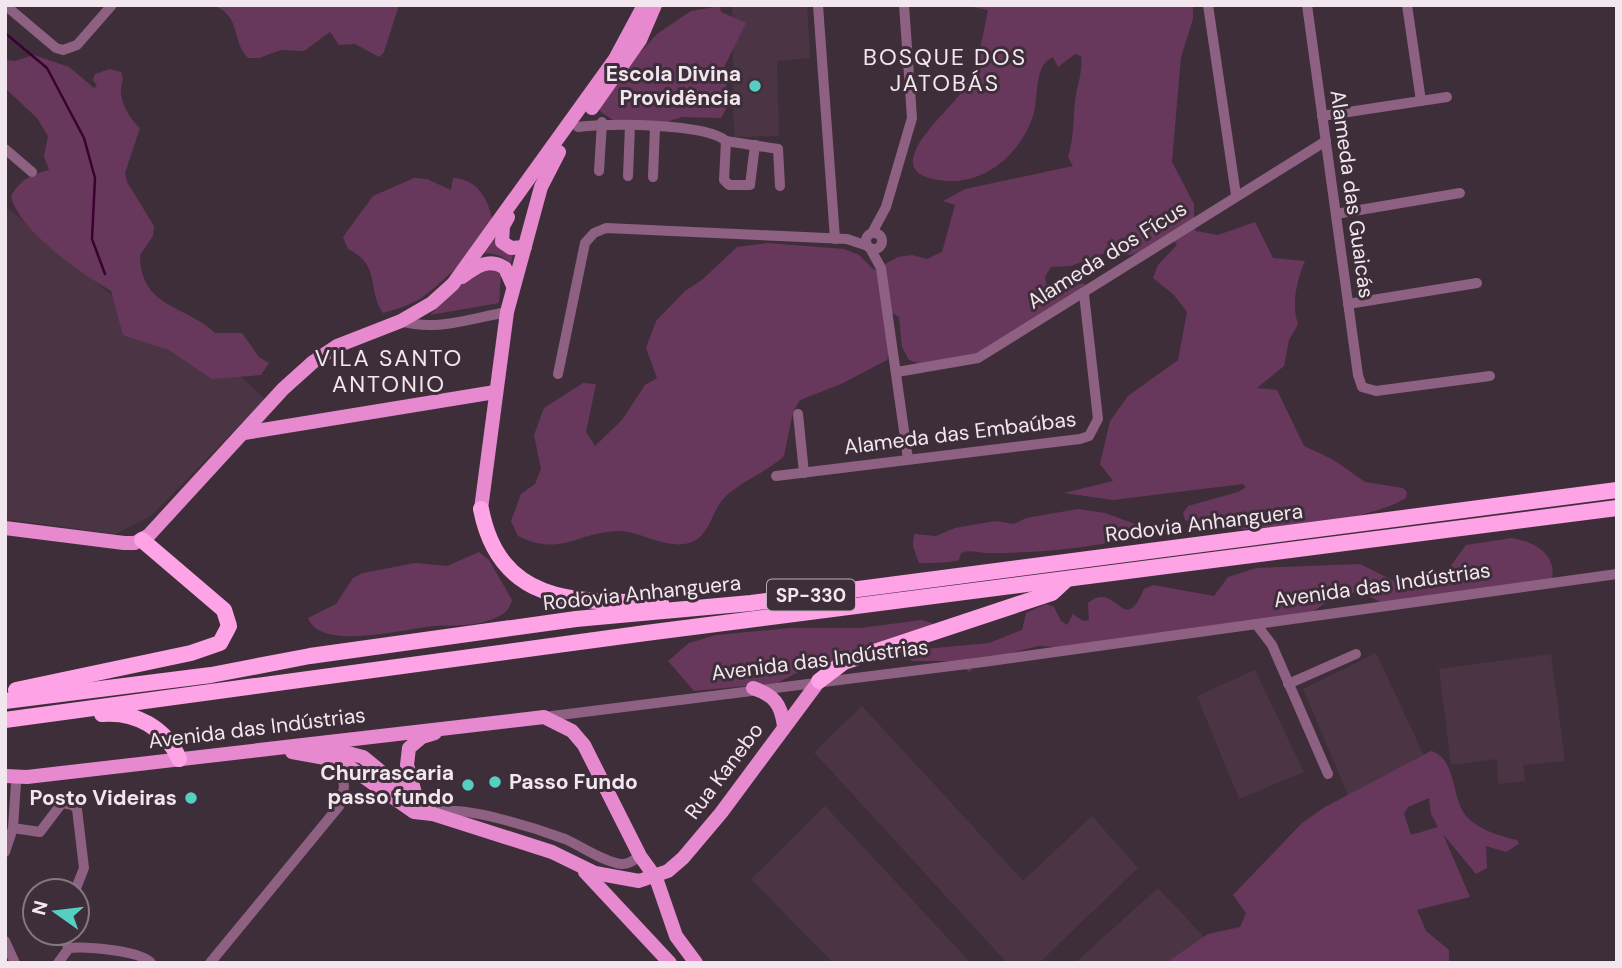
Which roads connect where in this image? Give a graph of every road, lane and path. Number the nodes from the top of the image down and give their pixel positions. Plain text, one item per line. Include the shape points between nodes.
1 (5, 5) edge
2 (112, 5) edge
3 (644, 5) edge
4 (655, 5) edge
5 (818, 5) edge
6 (904, 5) edge
7 (1208, 5) edge
8 (1307, 5) edge
9 (1407, 5) edge
10 (1447, 97) dead end
11 (1421, 101) junction
12 (593, 107) junction
13 (1322, 116) junction
14 (605, 123) junction
15 (630, 125) junction
16 (578, 127) junction
17 (655, 127) junction
18 (726, 141) junction
19 (1326, 141) junction
20 (755, 145) junction
21 (5, 149) edge
22 (535, 170) junction
23 (599, 171) dead end
24 (32, 172) dead end
25 (628, 176) dead end
26 (653, 177) dead end
27 (780, 186) dead end
28 (1461, 193) dead end
29 (1236, 195) junction
30 (1336, 214) junction
31 (835, 239) junction
32 (874, 241) junction
33 (525, 247) junction
34 (1477, 283) dead end
35 (453, 284) junction
36 (513, 286) junction
37 (1084, 294) junction
38 (1348, 304) junction
39 (507, 312) junction
40 (401, 320) junction
41 (897, 372) junction
42 (558, 374) dead end
43 (1490, 376) dead end
44 (495, 392) junction
45 (270, 404) junction
46 (798, 414) dead end
47 (283, 427) junction
48 (244, 433) junction
49 (908, 459) junction
50 (804, 473) junction
51 (776, 476) dead end
52 (1617, 490) edge
53 (481, 509) joint
54 (1617, 509) edge
55 (5, 528) edge
56 (142, 540) junction
57 (1617, 574) edge
58 (1068, 579) junction
59 (751, 603) junction
60 (1256, 624) junction
61 (1356, 654) dead end
62 (818, 681) junction
63 (1288, 684) junction
64 (753, 688) junction
65 (5, 693) edge
66 (5, 701) edge
67 (544, 717) junction
68 (5, 721) edge
69 (784, 726) junction
70 (446, 729) junction
71 (310, 745) junction
72 (280, 749) junction
73 (178, 759) junction
74 (341, 761) junction
75 (1328, 774) dead end
76 (363, 775) junction
77 (13, 781) edge
78 (388, 785) junction
79 (344, 787) junction
80 (418, 801) junction
81 (433, 814) junction
82 (13, 828) junction
83 (5, 852) edge
84 (640, 856) junction
85 (579, 866) junction
86 (79, 877) edge
87 (656, 878) junction
88 (7, 944) edge
89 (69, 948) joint
90 (15, 963) edge
91 (58, 963) edge
92 (151, 963) edge
93 (210, 963) edge
94 (670, 963) edge
95 (696, 963) edge

1 - 2 street via 56,48 71,50
3 - 22 main road via 615,59
4 - 12 main road via 640,40
5 - 31 street
6 - 32 street via 912,118
7 - 29 street
8 - 13 street, Alameda das Guaicás
9 - 11 street
10 - 11 street
11 - 13 street
12 - 14 street
12 - 16 main road
13 - 19 street, Alameda das Guaicás
14 - 15 street
14 - 16 street
14 - 23 street
15 - 17 street
15 - 25 street
16 - 33 main road via 555,156 541,187
17 - 18 street via 710,131
17 - 26 street
18 - 20 street
18 - 20 street via 724,180 729,185 750,185
19 - 29 street, Alameda dos Fícus
19 - 30 street, Alameda das Guaicás
20 - 27 street via 778,149
21 - 24 street
22 - 33 main road via 500,235 506,246
22 - 35 main road
28 - 30 street
29 - 37 street, Alameda dos Fícus
30 - 38 street, Alameda das Guaicás
31 - 32 street
31 - 42 street via 606,228 594,233 580,259
32 - 41 street
33 - 36 main road
34 - 38 street
35 - 36 main road via 480,264 493,262 505,268
35 - 40 main road via 432,303
36 - 39 main road
37 - 41 street, Alameda dos Fícus via 978,359
37 - 49 street, Alameda das Embaúbas via 1098,419 1089,436
38 - 43 street, Alameda das Guaicás via 1362,387 1376,391
39 - 40 street via 435,325 417,326
39 - 44 main road
40 - 45 main road via 337,346 313,362
41 - 49 street
44 - 47 main road
44 - 53 main road
45 - 47 main road via 269,415
45 - 48 main road
46 - 50 street
47 - 48 main road
48 - 56 main road
49 - 50 street, Alameda das Embaúbas
50 - 51 street, Alameda das Embaúbas
52 - 59 highway, Rodovia Anhanguera / SP-330
53 - 59 highway via 488,536 502,561 527,584 545,593 592,602
54 - 58 highway, Rodovia Anhanguera / SP-330
55 - 56 main road via 124,543
56 - 65 highway via 224,610 229,626 220,643
57 - 60 street, Avenida das Indústrias
58 - 62 highway via 1052,593 844,662
58 - 68 highway, Rodovia Anhanguera / SP-330
59 - 66 highway, Rodovia Anhanguera / SP-330 via 576,619 310,656 211,675
60 - 62 street, Avenida das Indústrias
60 - 63 street via 1272,645
61 - 63 street
62 - 64 street, Avenida das Indústrias
62 - 69 main road, Rua Kanebo
63 - 75 street
64 - 67 street, Avenida das Indústrias
64 - 69 main road via 774,697
67 - 70 main road, Avenida das Indústrias
67 - 84 main road via 580,738
68 - 73 highway via 125,715 165,736
69 - 87 main road, Rua Kanebo via 721,813 683,858
70 - 71 main road, Avenida das Indústrias
70 - 80 main road via 422,737 409,748 408,774
71 - 72 main road, Avenida das Indústrias
71 - 78 main road via 363,757
72 - 73 main road, Avenida das Indústrias
72 - 74 main road
73 - 77 main road, Avenida das Indústrias
74 - 76 main road
74 - 79 street
76 - 78 main road
76 - 79 street
77 - 82 street
78 - 80 main road
78 - 81 main road via 414,812
79 - 93 street via 340,805
80 - 81 main road
81 - 84 street via 448,809 512,822 617,863
81 - 85 main road via 552,852
82 - 83 street
82 - 86 street via 40,832 62,803 74,805 84,861
84 - 87 main road
85 - 87 main road via 624,880
85 - 94 main road
87 - 95 main road via 676,936
88 - 90 street
89 - 91 street
89 - 92 street via 137,954

